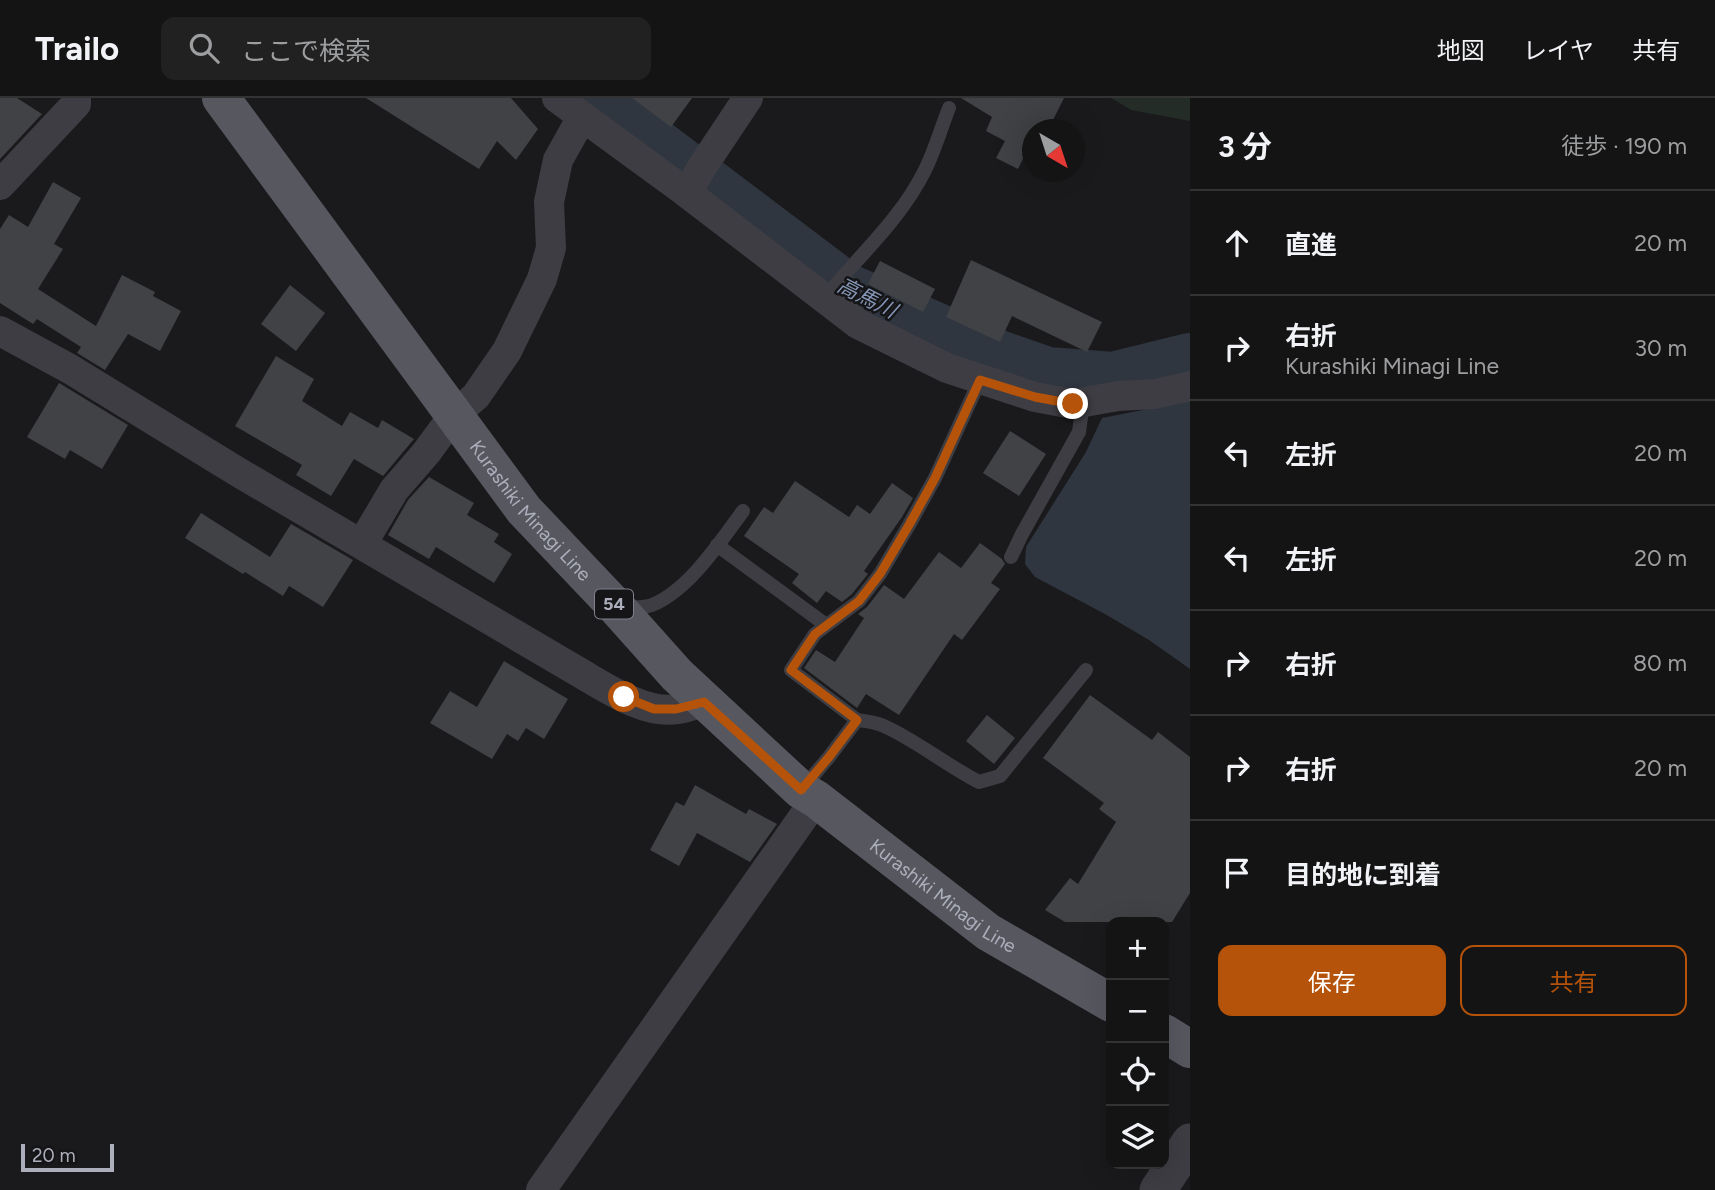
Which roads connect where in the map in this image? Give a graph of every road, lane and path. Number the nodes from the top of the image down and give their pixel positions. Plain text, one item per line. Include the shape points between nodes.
1 (76, 98) edge
2 (221, 98) edge
3 (557, 98) edge
4 (748, 98) edge
5 (949, 108) dead end
6 (582, 117) junction
7 (693, 182) junction
8 (0, 185) edge
9 (828, 294) junction
10 (0, 331) edge
11 (980, 380) junction
12 (1190, 386) edge
13 (1083, 402) junction
14 (454, 415) junction
15 (743, 511) dead end
16 (362, 544) junction
17 (718, 545) junction
18 (1011, 557) dead end
19 (618, 609) junction
20 (825, 625) junction
21 (1086, 670) dead end
22 (704, 702) junction
23 (857, 720) junction
24 (808, 795) junction
25 (1106, 1000) edge
26 (1169, 1036) edge
27 (1190, 1048) edge
28 (1190, 1142) edge
29 (541, 1190) edge
30 (1158, 1190) edge

1 - 8 street via 76,104
2 - 14 main road, Kurashiki Minagi Line / 54
3 - 6 street
4 - 7 street
5 - 9 lane via 926,169 902,207
6 - 7 street
6 - 14 street via 558,160 549,202 551,248 542,279 507,351 476,396
7 - 9 street
9 - 11 street via 858,324
10 - 16 street
11 - 13 street via 1035,397
11 - 20 lane via 935,478 880,574 859,601
12 - 13 street
13 - 18 lane via 1079,432
14 - 16 street via 394,490
14 - 19 main road, Kurashiki Minagi Line / 54 via 524,510
15 - 17 lane
16 - 22 street via 624,697 654,709
17 - 19 lane via 675,593 650,606
17 - 20 lane
19 - 22 main road, Kurashiki Minagi Line / 54
20 - 23 lane via 791,670
21 - 23 lane via 1000,776 979,782 881,724
22 - 24 main road, Kurashiki Minagi Line / 54
23 - 24 lane
24 - 25 main road, Kurashiki Minagi Line / 54 via 988,932
24 - 29 street
26 - 27 main road
28 - 30 street

